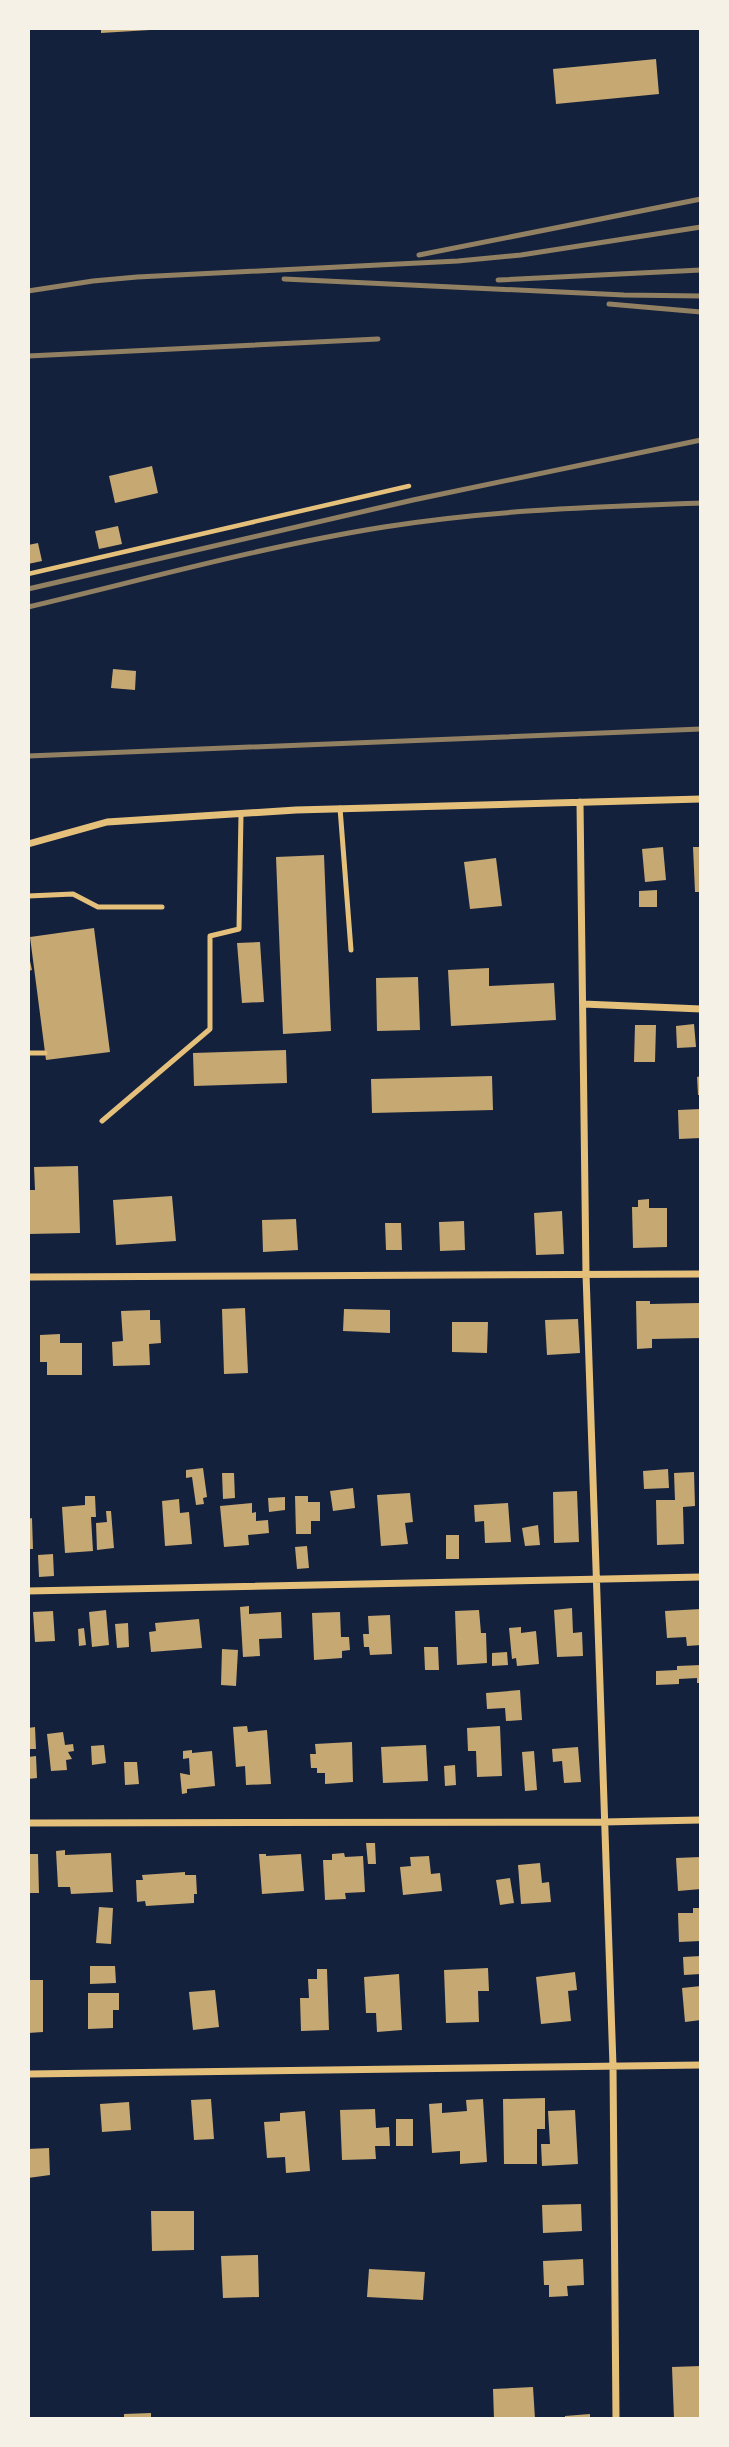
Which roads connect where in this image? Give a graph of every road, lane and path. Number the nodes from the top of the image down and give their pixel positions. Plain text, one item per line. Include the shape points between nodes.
1 (408, 486) dead end
2 (28, 574) edge
3 (701, 799) edge
4 (580, 802) junction
5 (340, 808) junction
6 (241, 814) junction
7 (28, 844) edge
8 (28, 896) edge
9 (162, 906) dead end
10 (351, 950) dead end
11 (583, 1003) junction
12 (701, 1009) edge
13 (28, 1053) edge
14 (45, 1053) dead end
15 (102, 1121) dead end
16 (586, 1273) junction
17 (701, 1274) edge
18 (28, 1278) edge
19 (701, 1577) edge
20 (595, 1578) junction
21 (28, 1591) edge
22 (701, 1820) edge
23 (603, 1822) junction
24 (28, 1823) edge
25 (701, 2065) edge
26 (612, 2066) junction
27 (28, 2074) edge
28 (616, 2419) edge

1 - 2 path
3 - 4 street
4 - 5 street
4 - 11 street
5 - 6 street
5 - 10 lane
6 - 7 street via 107,822
6 - 15 lane via 239,929 210,936 211,1029
8 - 9 lane via 73,894 98,907
11 - 12 street
11 - 16 street
13 - 14 lane
16 - 17 street
16 - 18 street
16 - 20 street
19 - 20 street
20 - 21 street
20 - 23 street
22 - 23 street
23 - 24 street
23 - 26 street
25 - 26 street
26 - 27 street
26 - 28 street

